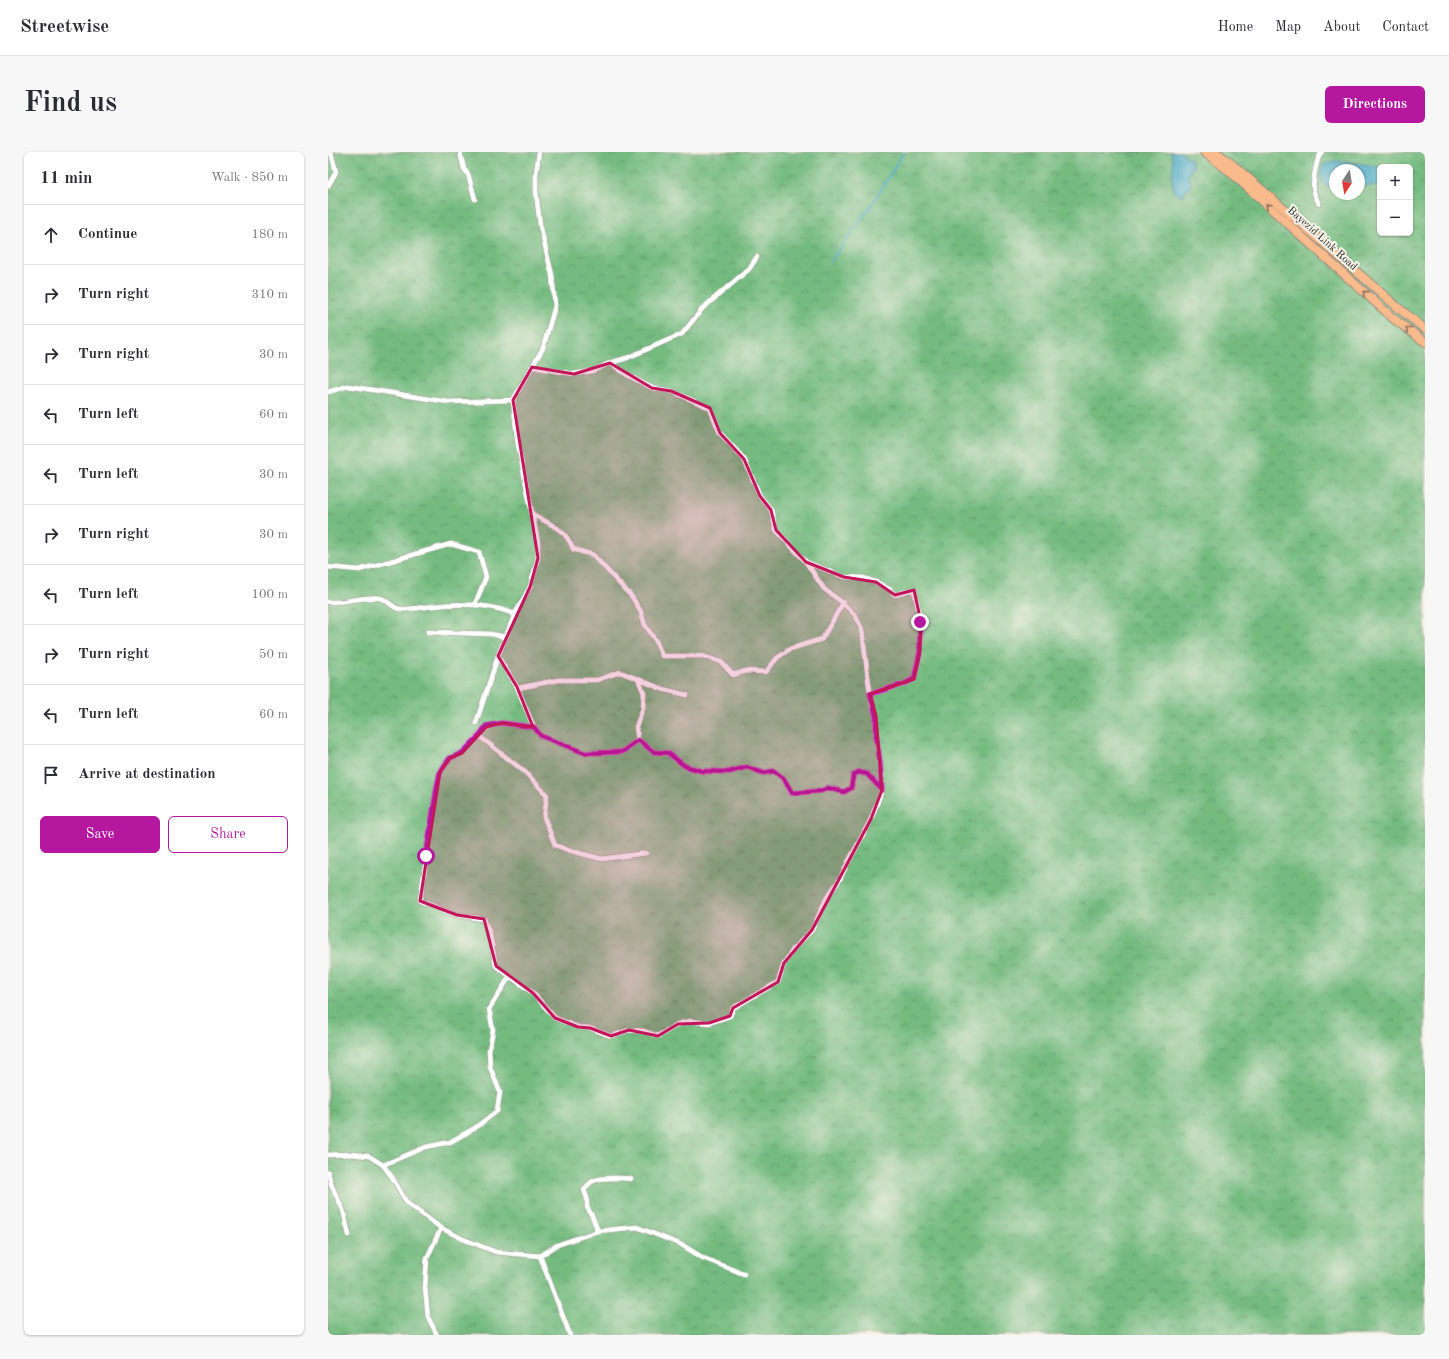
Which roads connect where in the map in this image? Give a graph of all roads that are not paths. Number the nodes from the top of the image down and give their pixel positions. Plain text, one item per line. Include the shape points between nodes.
1 (331, 152) edge
2 (460, 152) edge
3 (539, 152) edge
4 (1204, 152) edge
5 (1216, 152) edge
6 (1322, 152) edge
7 (328, 186) edge
8 (475, 199) dead end
9 (1319, 204) dead end
10 (757, 257) dead end
11 (1425, 329) edge
12 (1423, 341) edge
13 (610, 363) junction
14 (532, 367) junction
15 (328, 392) edge
16 (513, 400) junction
17 (532, 514) junction
18 (806, 562) junction
19 (328, 567) edge
20 (328, 602) edge
21 (843, 603) junction
22 (475, 604) junction
23 (515, 614) junction
24 (428, 632) dead end
25 (505, 637) junction
26 (498, 656) junction
27 (638, 679) junction
28 (518, 688) junction
29 (870, 694) junction
30 (687, 695) dead end
31 (476, 724) dead end
32 (534, 727) junction
33 (479, 736) junction
34 (638, 740) junction
35 (882, 790) junction
36 (646, 854) dead end
37 (510, 976) junction
38 (328, 1155) edge
39 (383, 1165) junction
40 (328, 1172) edge
41 (631, 1179) dead end
42 (441, 1228) junction
43 (598, 1231) junction
44 (349, 1235) dead end
45 (540, 1256) junction
46 (744, 1274) dead end
47 (437, 1335) edge
48 (570, 1335) edge

1 - 7 street via 336,172
2 - 8 street
3 - 14 street via 536,192 540,225 552,275 555,306 543,348
12 -> 4 main road, Bayezid Link Road via 1394,319 1228,170
5 - 11 main road, Bayezid Link Road
6 - 9 street via 1319,156 1314,191
10 - 13 street via 750,269 703,308 682,334
13 - 14 street via 593,371 574,374
13 - 18 street via 652,388 671,391 710,408 720,433 744,458 760,496 771,510 776,530
14 - 16 street
15 - 16 street via 348,386 448,402
16 - 17 street via 518,445
17 - 21 street via 559,528 570,540 573,549 593,555 632,597 662,656 703,656 721,662 733,675 746,671 766,672 777,658 790,649 822,639
17 - 23 street via 538,542 538,558 530,587
18 - 21 street via 824,589
18 - 29 street via 844,577 864,578 876,582 895,595 914,590 920,622 920,652 914,679
19 - 22 street via 359,570 450,544 479,552 486,577
20 - 22 street via 380,598 399,609
21 - 29 street via 856,615 862,629
22 - 23 street via 500,608
23 - 25 street
24 - 25 street via 491,634
25 - 26 street
26 - 28 street
26 - 31 street
27 - 28 street via 620,672 597,680 558,680
27 - 30 street via 662,689
27 - 34 street via 644,693 643,708 636,727
28 - 32 street
29 - 35 street via 876,716
32 - 33 street via 502,723 486,726
32 - 34 street via 541,736 585,753 622,752
33 - 36 street via 525,772 547,795 544,817 556,845 602,859
33 - 37 street via 462,753 450,758 440,772 420,902 457,915 484,919 490,934 496,966
34 - 35 street via 654,752 668,753 685,766 702,771 729,772 747,767 763,773 774,771 784,779 792,793 821,791 828,788 844,792 851,788 853,776 858,772 867,774
35 - 37 street via 858,846 826,899 812,930 794,948 784,963 778,982 733,1008 730,1016 709,1023 691,1021 678,1024 658,1036 644,1031 629,1030 611,1036 590,1028 578,1028 555,1018 533,993
37 - 39 street via 489,1009 493,1030 489,1050 490,1067 500,1092 497,1111 475,1128 450,1142 426,1147
38 - 39 street via 369,1156
39 - 42 street via 407,1203
40 - 44 street via 343,1210
41 - 43 street via 596,1179 584,1190 587,1207
42 - 45 street via 496,1252
42 - 47 street via 427,1258 425,1287 428,1317
43 - 45 street via 557,1245
43 - 46 street via 637,1227
45 - 48 street

